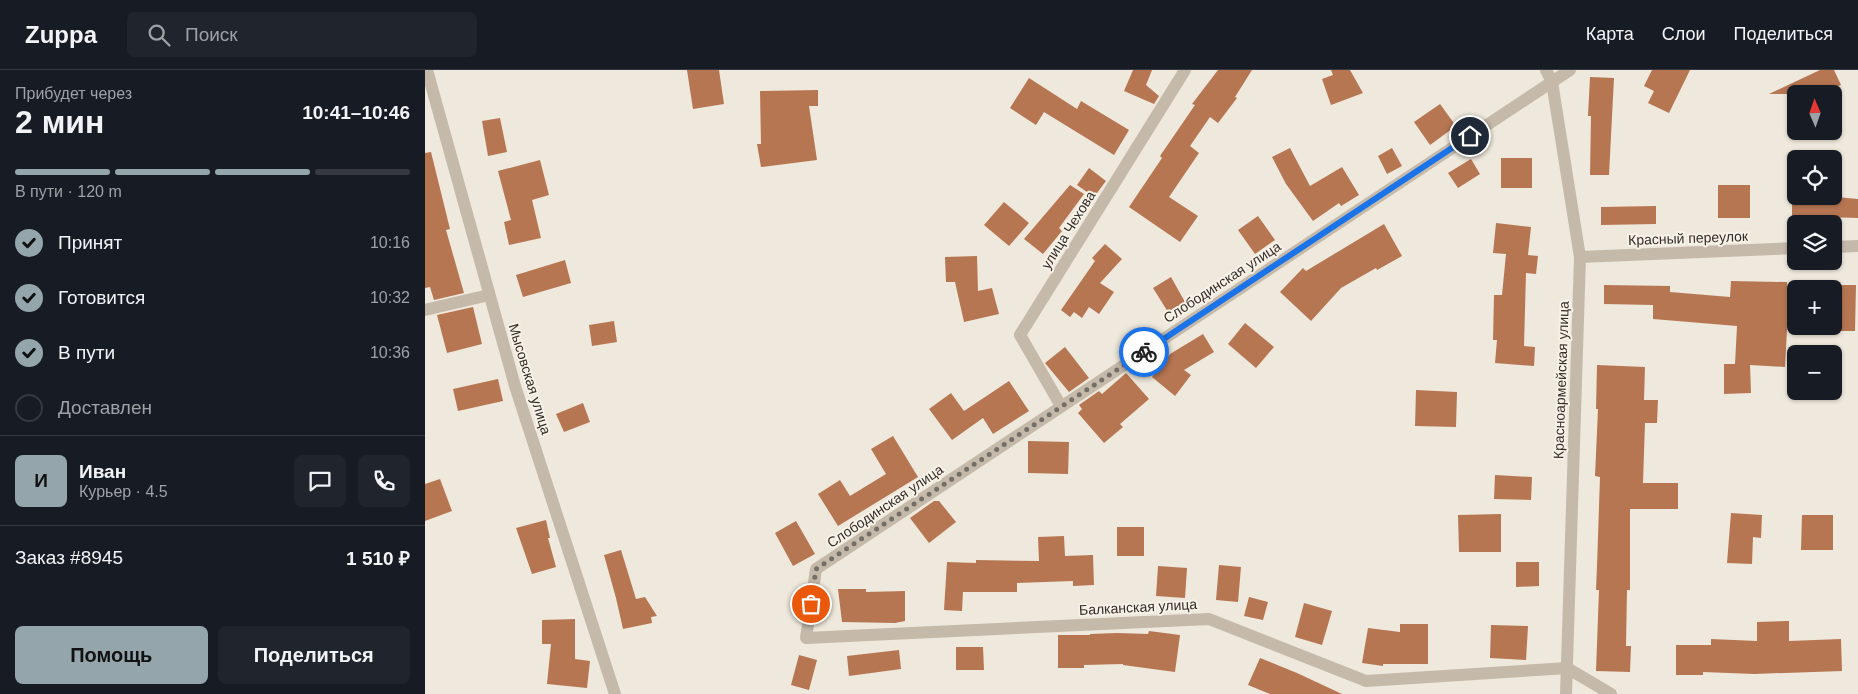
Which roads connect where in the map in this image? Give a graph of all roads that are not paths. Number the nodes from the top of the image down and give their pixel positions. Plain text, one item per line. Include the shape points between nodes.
1 (427, 70) edge
2 (1185, 70) edge
3 (1546, 70) edge
4 (1570, 70) edge
5 (1552, 82) junction
6 (1858, 246) edge
7 (1842, 247) edge
8 (1787, 248) edge
9 (1580, 257) junction
10 (489, 295) junction
11 (425, 310) edge
12 (1061, 406) junction
13 (816, 569) joint
14 (1567, 668) junction
15 (615, 694) edge
16 (1566, 694) edge
17 (1611, 694) edge

1 - 10 street, Мысовская улица
2 - 12 street, улица Чехова via 1020,335
3 - 5 street, Красноармейская улица
4 - 5 street, Слободинская улица
5 - 9 street, Красноармейская улица
5 - 12 street, Слободинская улица
6 - 7 street
8 - 9 street, Красный переулок
9 - 14 street, Красноармейская улица
10 - 11 street
10 - 15 street, Мысовская улица via 515,386
12 - 13 street, Слободинская улица
13 - 14 street, Балканская улица via 807,638 1209,619 1366,681
14 - 16 street, Красноармейская улица
14 - 17 street

